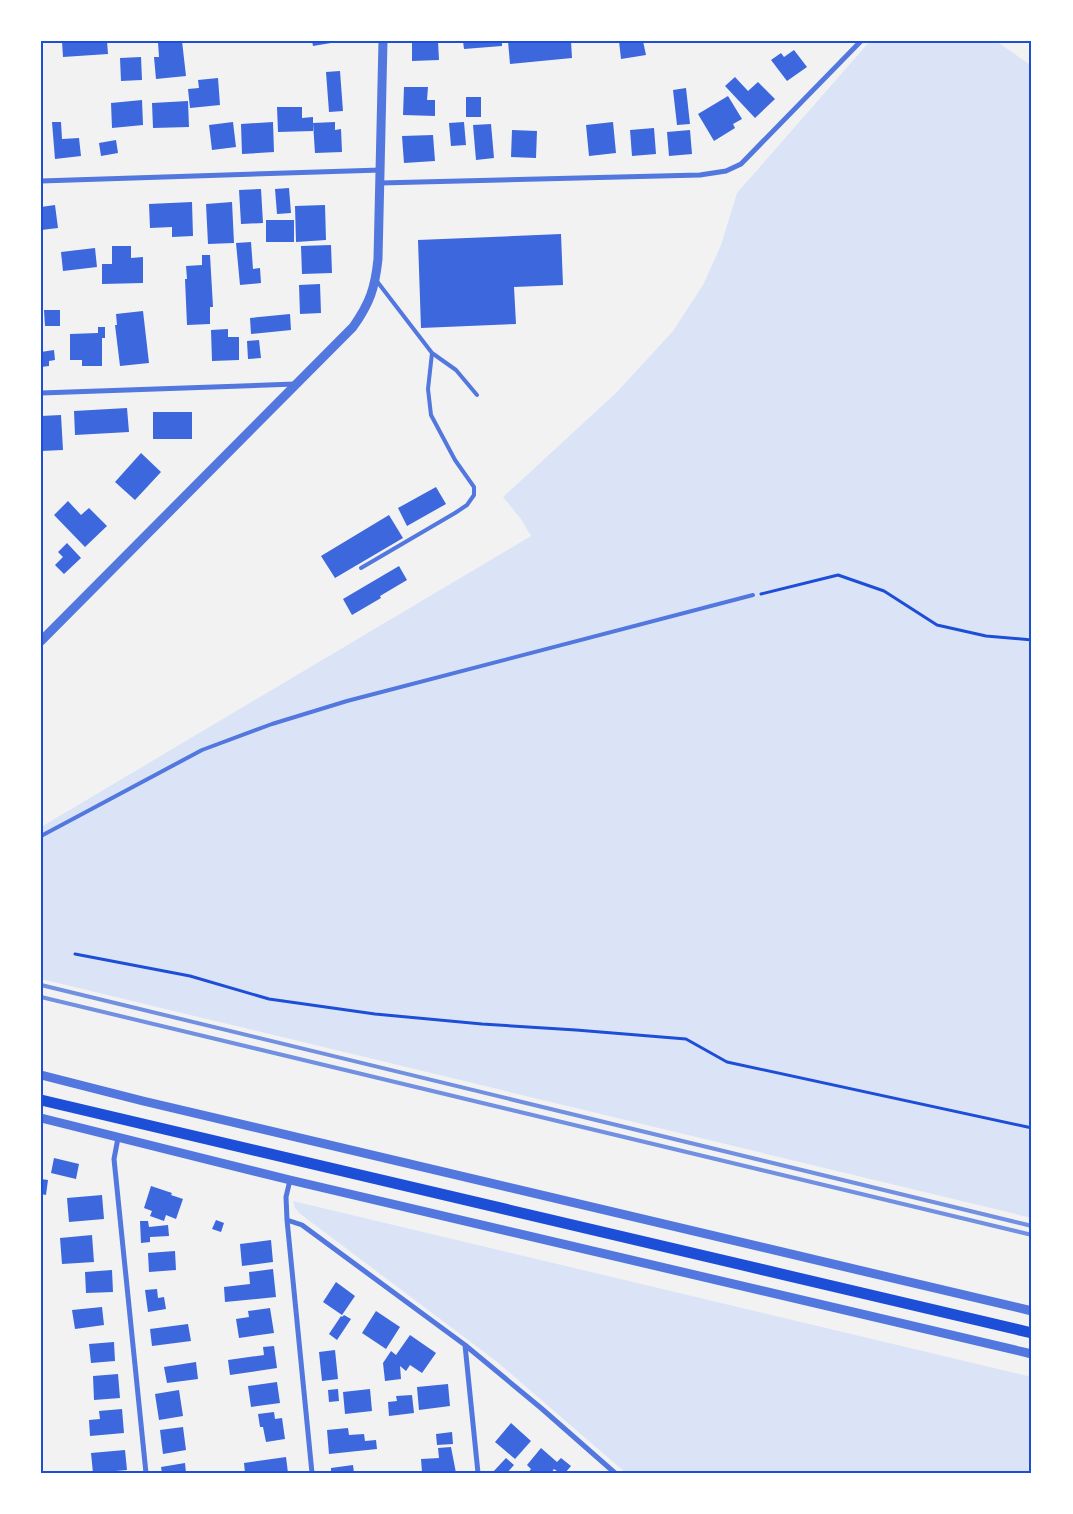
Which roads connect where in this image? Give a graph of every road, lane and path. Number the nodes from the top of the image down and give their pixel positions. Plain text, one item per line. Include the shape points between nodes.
1 (383, 41) edge
2 (861, 41) edge
3 (380, 170) junction
4 (41, 181) edge
5 (380, 183) junction
6 (376, 280) junction
7 (432, 353) junction
8 (295, 384) junction
9 (41, 393) edge
10 (477, 395) dead end
11 (361, 568) dead end
12 (753, 596) joint
13 (1032, 640) edge
14 (41, 641) edge
15 (41, 836) edge
16 (75, 954) dead end
17 (41, 1075) edge
18 (41, 1100) edge
19 (41, 1118) edge
20 (1032, 1128) edge
21 (118, 1138) junction
22 (290, 1180) junction
23 (287, 1220) junction
24 (1032, 1311) edge
25 (1032, 1333) edge
26 (465, 1345) junction
27 (1032, 1354) edge
28 (146, 1473) edge
29 (312, 1473) edge
30 (478, 1473) edge
31 (615, 1473) edge

1 - 3 street
2 - 5 street via 741,164 726,171 700,175
3 - 4 street
3 - 5 street
5 - 6 street
6 - 7 lane
6 - 8 street via 367,308 353,327
7 - 10 lane via 456,370
7 - 11 lane via 428,389 431,415 474,487 474,495 455,513
8 - 9 street
8 - 14 street
12 - 13 path via 838,575 884,591 937,625 986,636
12 - 15 lane via 347,701 272,724 202,750
16 - 20 path via 190,976 269,999 375,1014 686,1039 727,1062
17 - 24 street
18 - 25 main road
19 - 21 street
21 - 22 street
21 - 28 street via 114,1159
22 - 23 street via 286,1197
22 - 27 street
23 - 26 street via 302,1225
23 - 29 street
26 - 30 street
26 - 31 street

